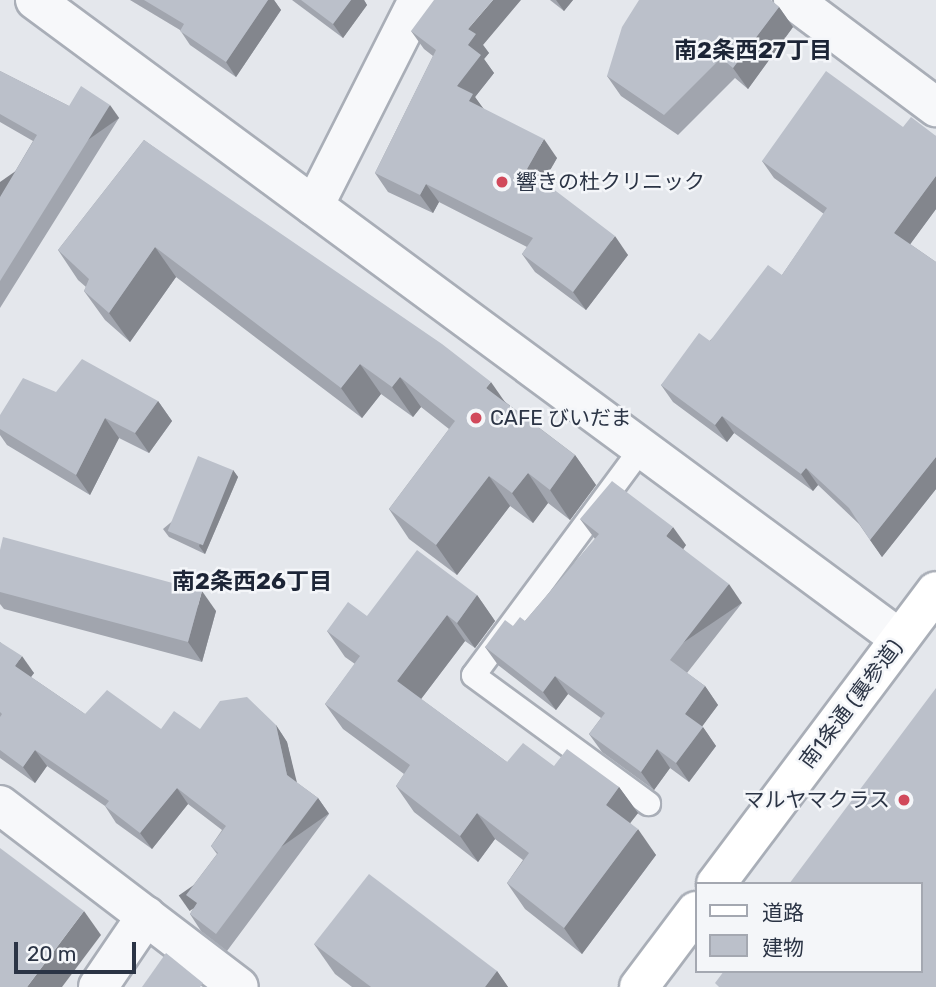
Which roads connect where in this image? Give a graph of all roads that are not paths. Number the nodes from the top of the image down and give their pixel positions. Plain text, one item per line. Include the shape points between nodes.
1 (35, 0) edge
2 (418, 0) edge
3 (793, 0) edge
4 (936, 107) edge
5 (314, 206) junction
6 (641, 448) junction
7 (936, 591) edge
8 (900, 639) junction
9 (648, 803) dead end
10 (0, 805) edge
11 (718, 882) edge
12 (694, 914) edge
13 (146, 916) junction
14 (98, 987) edge
15 (239, 987) edge
16 (639, 987) edge

1 - 5 street
2 - 5 street
3 - 4 street
5 - 6 street
6 - 8 street
6 - 9 lane via 473,675
7 - 8 street, 南1条通 (裏参道)
8 - 11 street, 南1条通 (裏参道)
10 - 13 street
12 - 16 street
13 - 14 street
13 - 15 street

